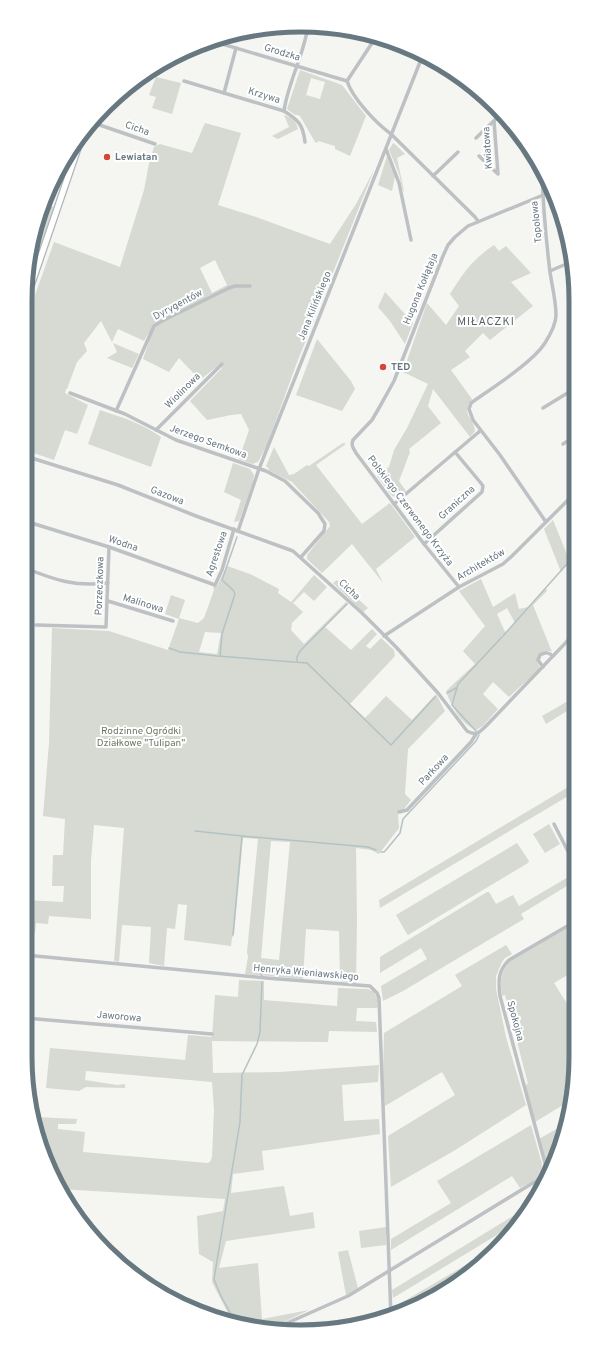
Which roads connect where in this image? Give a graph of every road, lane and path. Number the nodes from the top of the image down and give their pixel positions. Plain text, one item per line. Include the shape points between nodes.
1 (306, 32) edge
2 (373, 42) edge
3 (222, 44) edge
4 (236, 48) junction
5 (420, 61) edge
6 (297, 66) junction
7 (184, 81) dead end
8 (347, 81) junction
9 (224, 93) junction
10 (284, 111) junction
11 (497, 118) edge
12 (494, 121) junction
13 (98, 124) edge
14 (391, 134) junction
15 (476, 138) dead end
16 (304, 142) dead end
17 (155, 144) dead end
18 (78, 149) edge
19 (386, 149) junction
20 (458, 152) dead end
21 (480, 156) dead end
22 (433, 176) junction
23 (542, 184) edge
24 (547, 194) edge
25 (542, 196) junction
26 (478, 221) junction
27 (411, 240) dead end
28 (567, 264) edge
29 (550, 271) junction
30 (33, 279) edge
31 (250, 286) dead end
32 (222, 364) dead end
33 (569, 392) edge
34 (70, 393) dead end
35 (543, 408) dead end
36 (116, 411) junction
37 (156, 430) junction
38 (480, 430) junction
39 (569, 440) edge
40 (352, 442) joint
41 (562, 444) dead end
42 (455, 452) junction
43 (32, 458) edge
44 (260, 469) junction
45 (569, 499) edge
46 (394, 504) junction
47 (546, 522) junction
48 (32, 523) edge
49 (236, 530) junction
50 (424, 544) junction
51 (109, 547) junction
52 (301, 557) junction
53 (32, 570) edge
54 (108, 583) junction
55 (215, 585) joint
56 (459, 587) junction
57 (108, 601) junction
58 (173, 621) dead end
59 (36, 625) dead end
60 (384, 636) junction
61 (569, 639) edge
62 (553, 656) junction
63 (543, 667) junction
64 (474, 734) junction
65 (399, 812) dead end
66 (554, 824) dead end
67 (569, 853) edge
68 (569, 925) edge
69 (32, 957) edge
70 (32, 1019) edge
71 (212, 1034) dead end
72 (544, 1168) edge
73 (540, 1177) edge
74 (389, 1271) junction
75 (390, 1310) edge
76 (285, 1324) edge

1 - 6 street
2 - 8 street
3 - 4 street, Grodzka
4 - 6 street, Grodzka
4 - 9 street
5 - 14 street, Jana Kilińskiego
6 - 8 street, Grodzka
6 - 10 street
7 - 9 street, Krzywa
8 - 14 street via 352,92 376,121
9 - 10 street, Krzywa
10 - 16 street, Krzywa via 297,119 301,125
11 - 12 street
12 - 15 street
12 - 21 street, Kwiatowa via 498,174
13 - 17 street, Cicha
14 - 19 street, Jana Kilińskiego
14 - 22 street
18 - 30 main road
19 - 27 street via 399,183
19 - 44 street, Jana Kilińskiego
20 - 22 street
22 - 26 street
23 - 25 street, Topolowa
24 - 25 street, Hugona Kołłątaja
25 - 26 street, Hugona Kołłątaja
25 - 29 street, Topolowa
26 - 40 street, Hugona Kołłątaja via 459,233 448,245 394,381 372,420
28 - 29 street
29 - 38 street, Topolowa via 556,315 554,327 536,353 471,403 469,409
31 - 36 street, Dyrygentów via 229,288 154,326
32 - 37 street, Wiolinowa
33 - 35 street
34 - 36 street, Jerzego Semkowa
36 - 37 street, Jerzego Semkowa
37 - 44 street, Jerzego Semkowa via 176,440
38 - 42 street
38 - 47 street, Topolowa
39 - 41 street
40 - 46 street, Polskiego Czerwonego Krzyża via 356,453
42 - 46 street
42 - 50 street, Graniczna via 483,486 482,492
43 - 49 street, Gazowa via 118,485
44 - 49 street
44 - 52 street via 288,482 324,521 324,531
45 - 47 street, Architektów
46 - 50 street, Polskiego Czerwonego Krzyża
47 - 56 street, Architektów via 503,564
48 - 51 street, Wodna
49 - 52 street, Gazowa via 289,548
49 - 55 street, Agrestowa
50 - 56 street, Polskiego Czerwonego Krzyża
51 - 54 street, Porzeczkowa
51 - 55 street, Wodna
52 - 60 street, Cicha
53 - 54 street via 68,583
54 - 57 street, Porzeczkowa
56 - 60 street, Architektów
57 - 58 street, Malinowa
57 - 59 street, Porzeczkowa via 106,628
60 - 64 street, Cicha via 438,693 467,731
61 - 62 street, Parkowa
62 - 63 street, Parkowa
62 - 63 street via 546,652 540,655 538,660
63 - 64 street, Parkowa via 483,730
64 - 65 street, Parkowa via 471,742 407,810
66 - 67 street
68 - 72 street, Spokojna via 509,960 499,974 498,982
69 - 74 street, Henryka Wieniawskiego via 370,986 377,992
70 - 71 street, Jaworowa
73 - 74 street, Spokojna
74 - 75 street, Henryka Wieniawskiego
74 - 76 street via 348,1296

